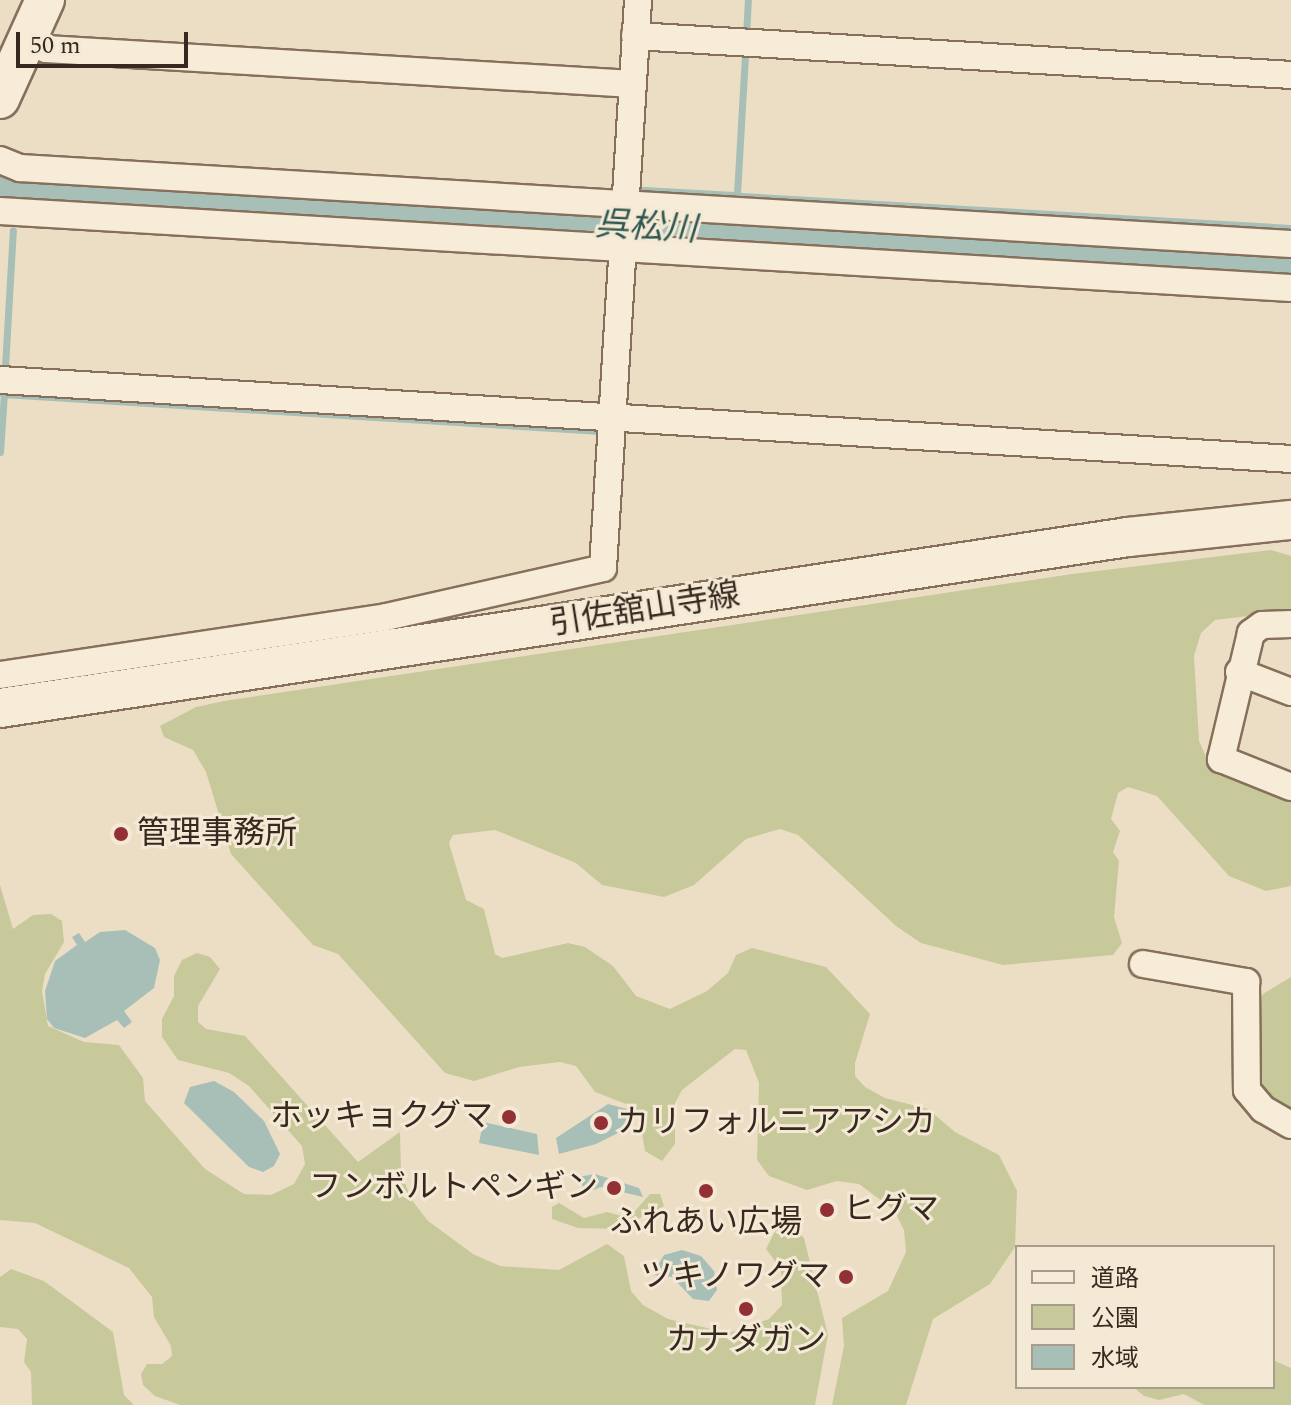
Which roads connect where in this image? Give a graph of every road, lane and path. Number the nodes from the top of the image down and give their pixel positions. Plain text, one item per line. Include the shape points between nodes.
1 (45, 0) edge
2 (638, 0) edge
3 (635, 36) junction
4 (24, 40) junction
5 (1291, 75) edge
6 (633, 84) junction
7 (0, 99) edge
8 (0, 160) edge
9 (625, 206) junction
10 (0, 211) edge
11 (1291, 244) edge
12 (622, 246) junction
13 (1291, 288) edge
14 (0, 380) edge
15 (612, 418) junction
16 (1291, 459) edge
17 (1291, 520) edge
18 (1291, 624) edge
19 (1239, 672) junction
20 (0, 675) edge
21 (1291, 692) edge
22 (0, 708) edge
23 (1291, 787) edge
24 (1143, 964) dead end
25 (1291, 1125) edge

1 - 4 main road
2 - 3 street
3 - 5 street
3 - 6 street
4 - 6 street via 46,49
4 - 7 main road
6 - 9 street
8 - 9 street via 20,168
9 - 11 street
9 - 12 street
10 - 12 street
12 - 13 street
12 - 15 street
14 - 15 street
15 - 16 street
15 - 20 street via 603,568 386,617
17 - 22 main road, 引佐舘山寺線 via 1128,537
18 - 19 street via 1262,625 1251,633
19 - 21 street
19 - 23 street via 1221,759
24 - 25 street via 1246,982 1247,1090 1263,1109

